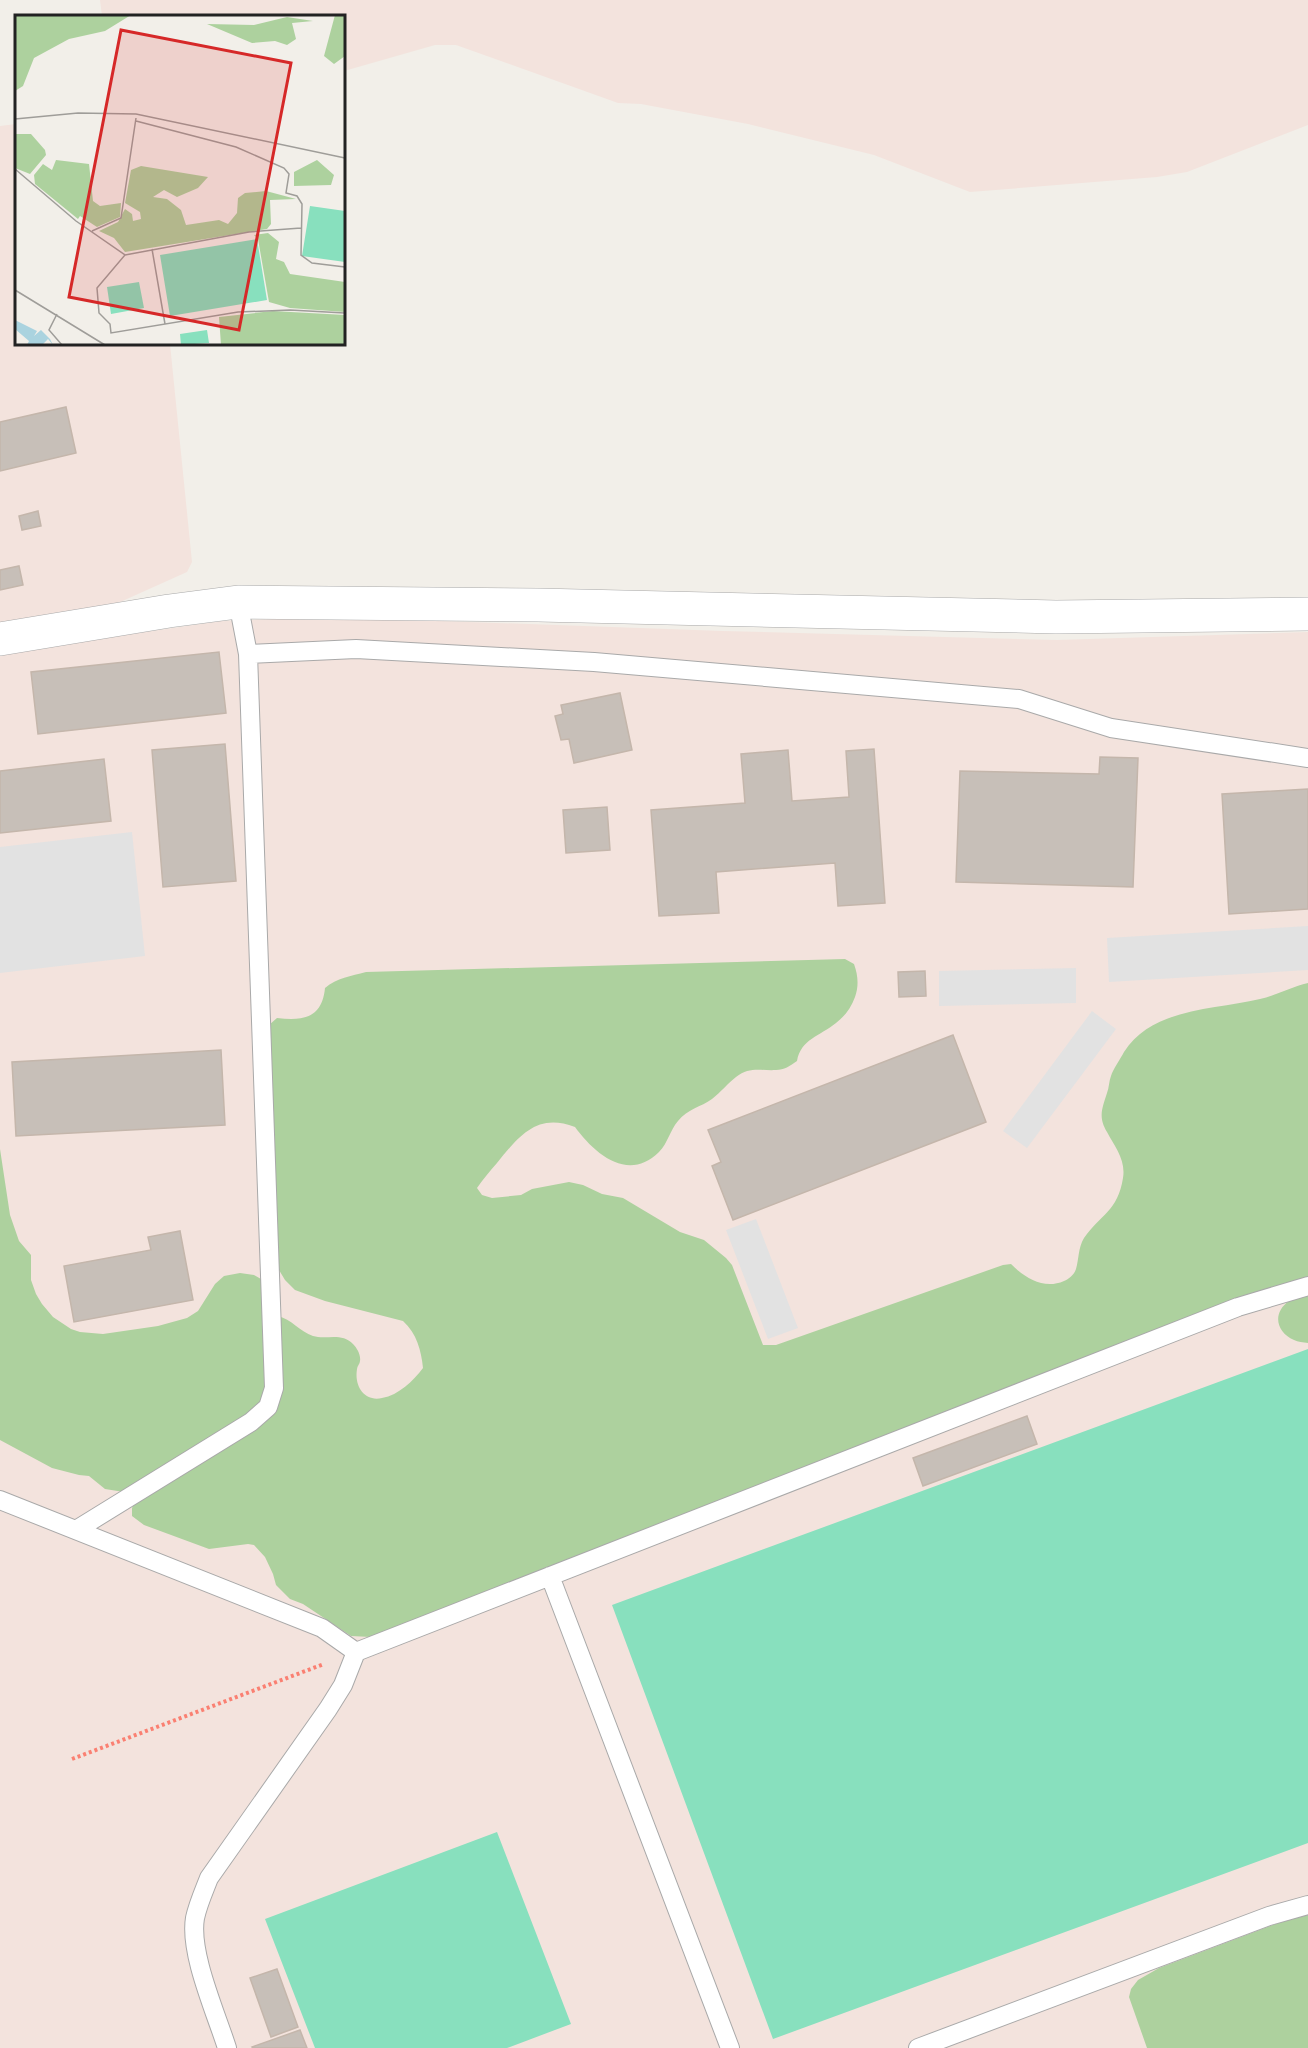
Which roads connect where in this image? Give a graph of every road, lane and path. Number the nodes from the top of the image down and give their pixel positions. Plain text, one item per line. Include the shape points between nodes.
1 (238, 602) junction
2 (1308, 614) edge
3 (0, 639) edge
4 (248, 654) junction
5 (1308, 758) edge
6 (1308, 1286) edge
7 (0, 1500) edge
8 (75, 1530) junction
9 (550, 1576) junction
10 (356, 1652) junction
11 (72, 1759) dead end
12 (1308, 1905) edge
13 (227, 2048) edge
14 (730, 2048) edge
15 (918, 2048) edge

1 - 2 street via 1056,617
1 - 3 street
1 - 4 lane
4 - 5 lane via 356,649 594,662 1019,699 1111,728
4 - 8 lane via 274,1388 268,1407 251,1422
6 - 9 lane via 1238,1307
7 - 8 lane
8 - 10 lane via 322,1629
9 - 10 lane
9 - 14 lane
10 - 11 path
10 - 13 lane via 328,1709 209,1878 200,1900 195,1919 196,1952
12 - 15 lane via 1269,1916

